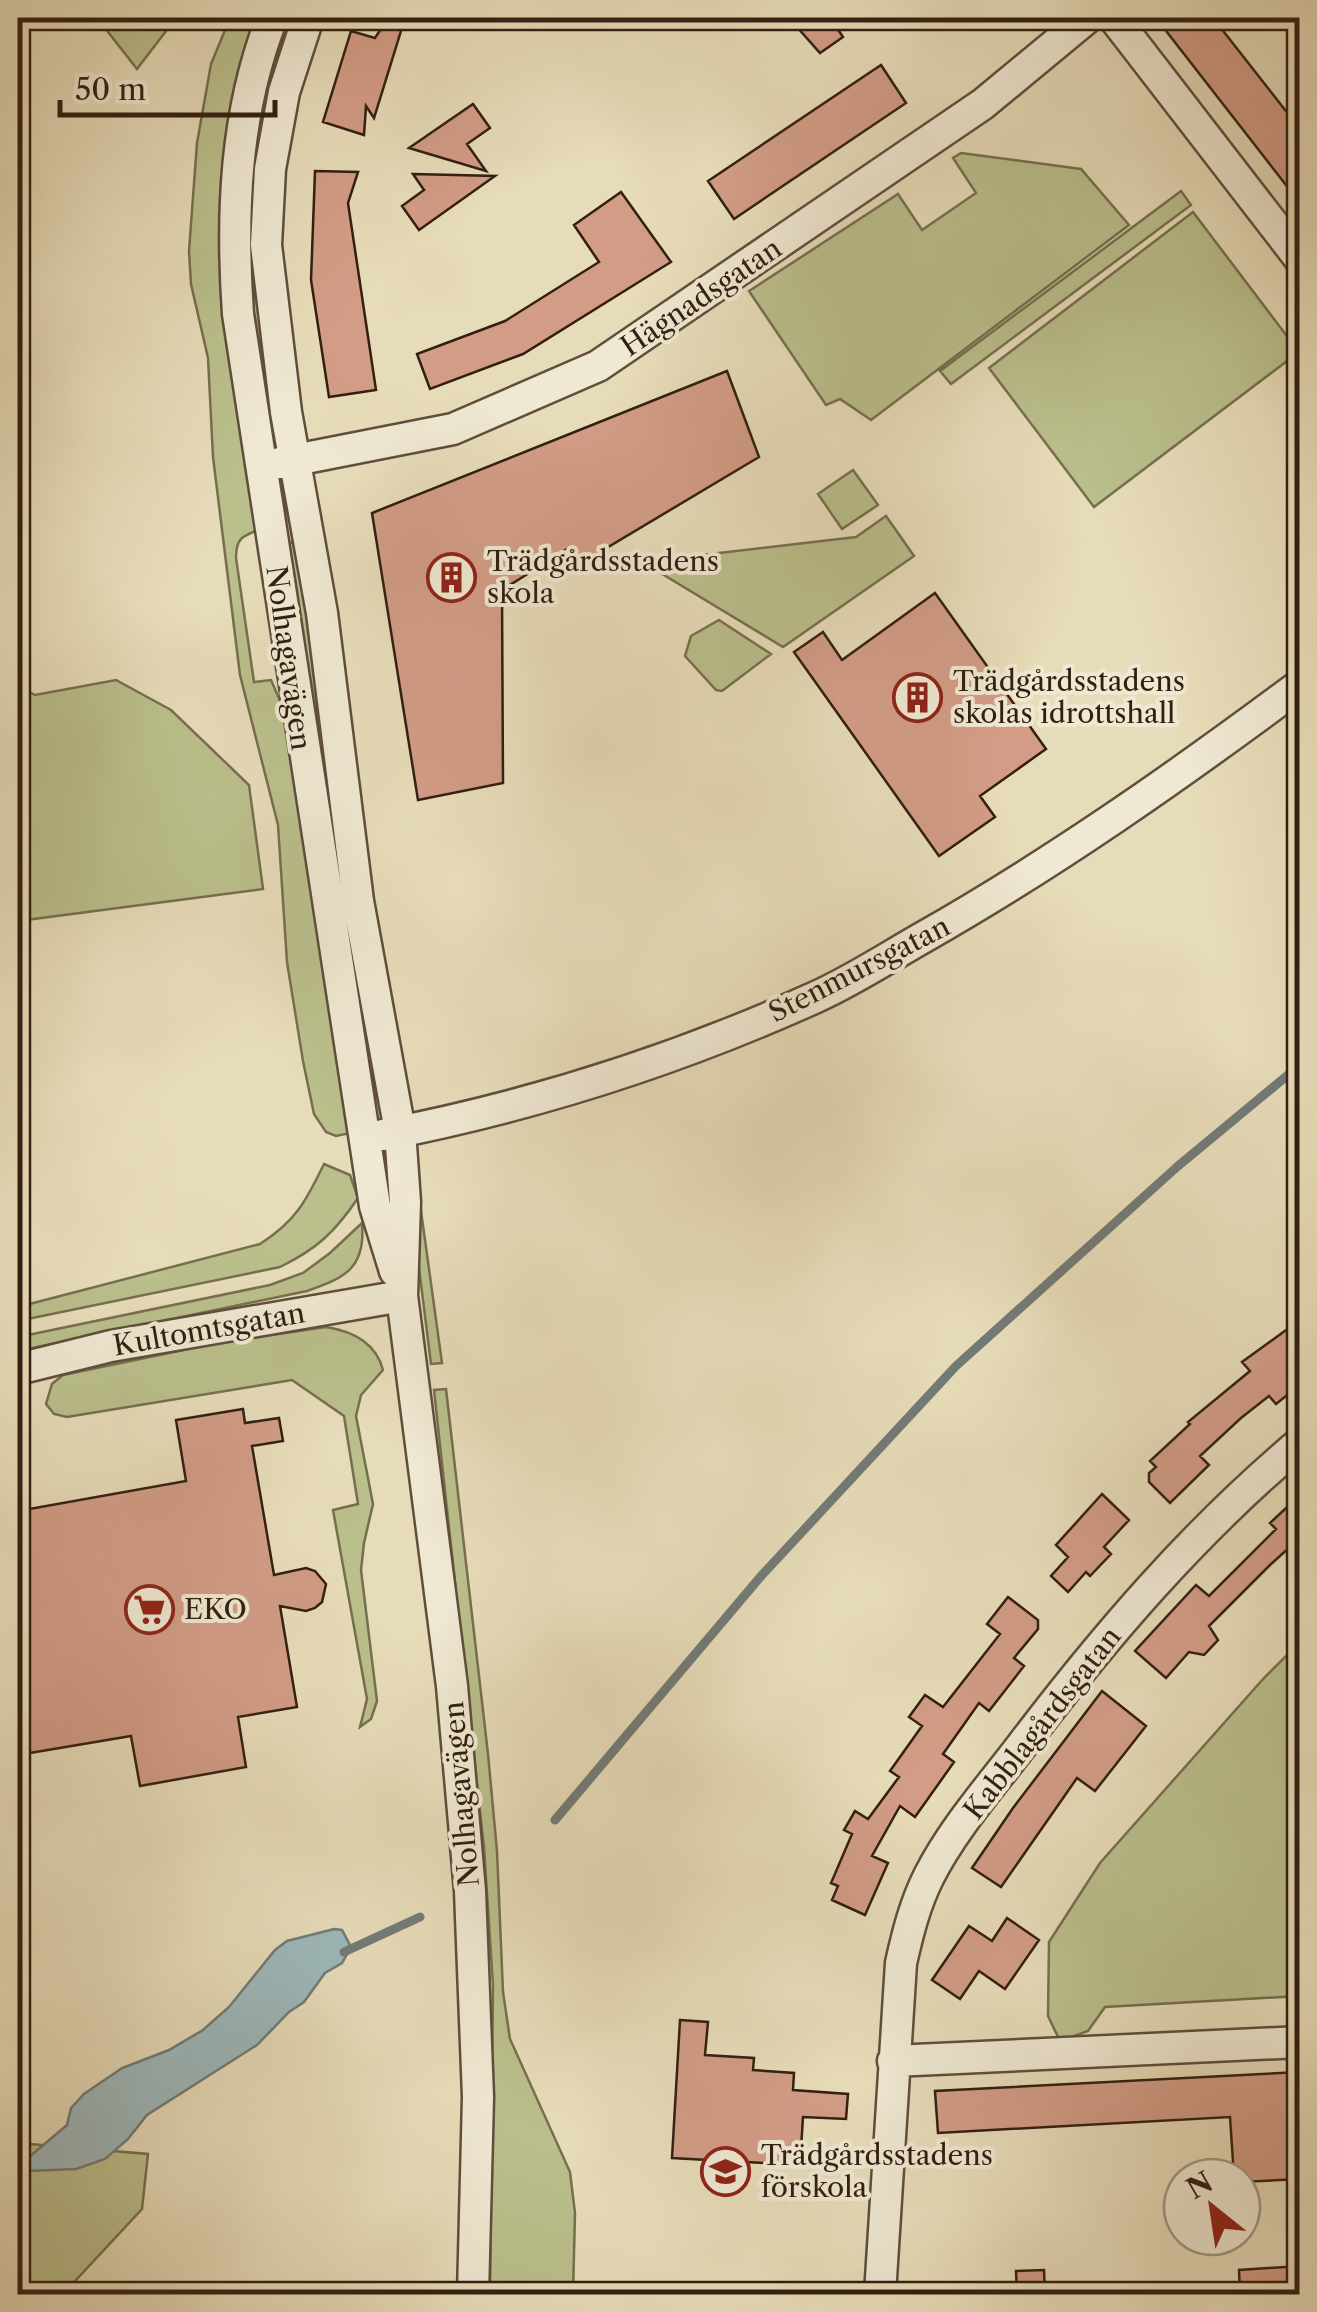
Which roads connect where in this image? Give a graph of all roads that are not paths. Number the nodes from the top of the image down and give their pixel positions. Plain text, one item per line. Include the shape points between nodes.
1 (272, 18) edge
2 (308, 18) edge
3 (1087, 18) edge
4 (1114, 18) edge
5 (1300, 258) edge
6 (296, 460) junction
7 (262, 466) junction
8 (1300, 685) edge
9 (400, 1131) junction
10 (364, 1138) junction
11 (402, 1296) junction
12 (18, 1369) edge
13 (1300, 1443) edge
14 (1300, 2042) edge
15 (893, 2061) junction
16 (473, 2294) edge
17 (880, 2294) edge

1 - 7 street, Nolhagavägen via 237,160 234,249
2 - 6 street, Nolhagavägen via 284,92 266,246
3 - 6 street, Hägnadsgatan via 983,104 598,366 454,429
4 - 5 street
6 - 7 street, Hägnadsgatan
6 - 9 street, Nolhagavägen via 358,900
7 - 10 street, Nolhagavägen
8 - 9 street, Stenmursgatan via 1120,816 819,996 642,1069
9 - 10 street, Stenmursgatan
9 - 11 street, Nolhagavägen
10 - 11 street, Nolhagavägen via 374,1206
11 - 12 street, Kultomtsgatan via 111,1346
11 - 16 street, Nolhagavägen via 452,1686 470,1891 478,2096
13 - 15 street, Kabblagårdsgatan via 1181,1554 1085,1663 931,1873 901,1963
14 - 15 street
15 - 17 street, Kabblagårdsgatan

